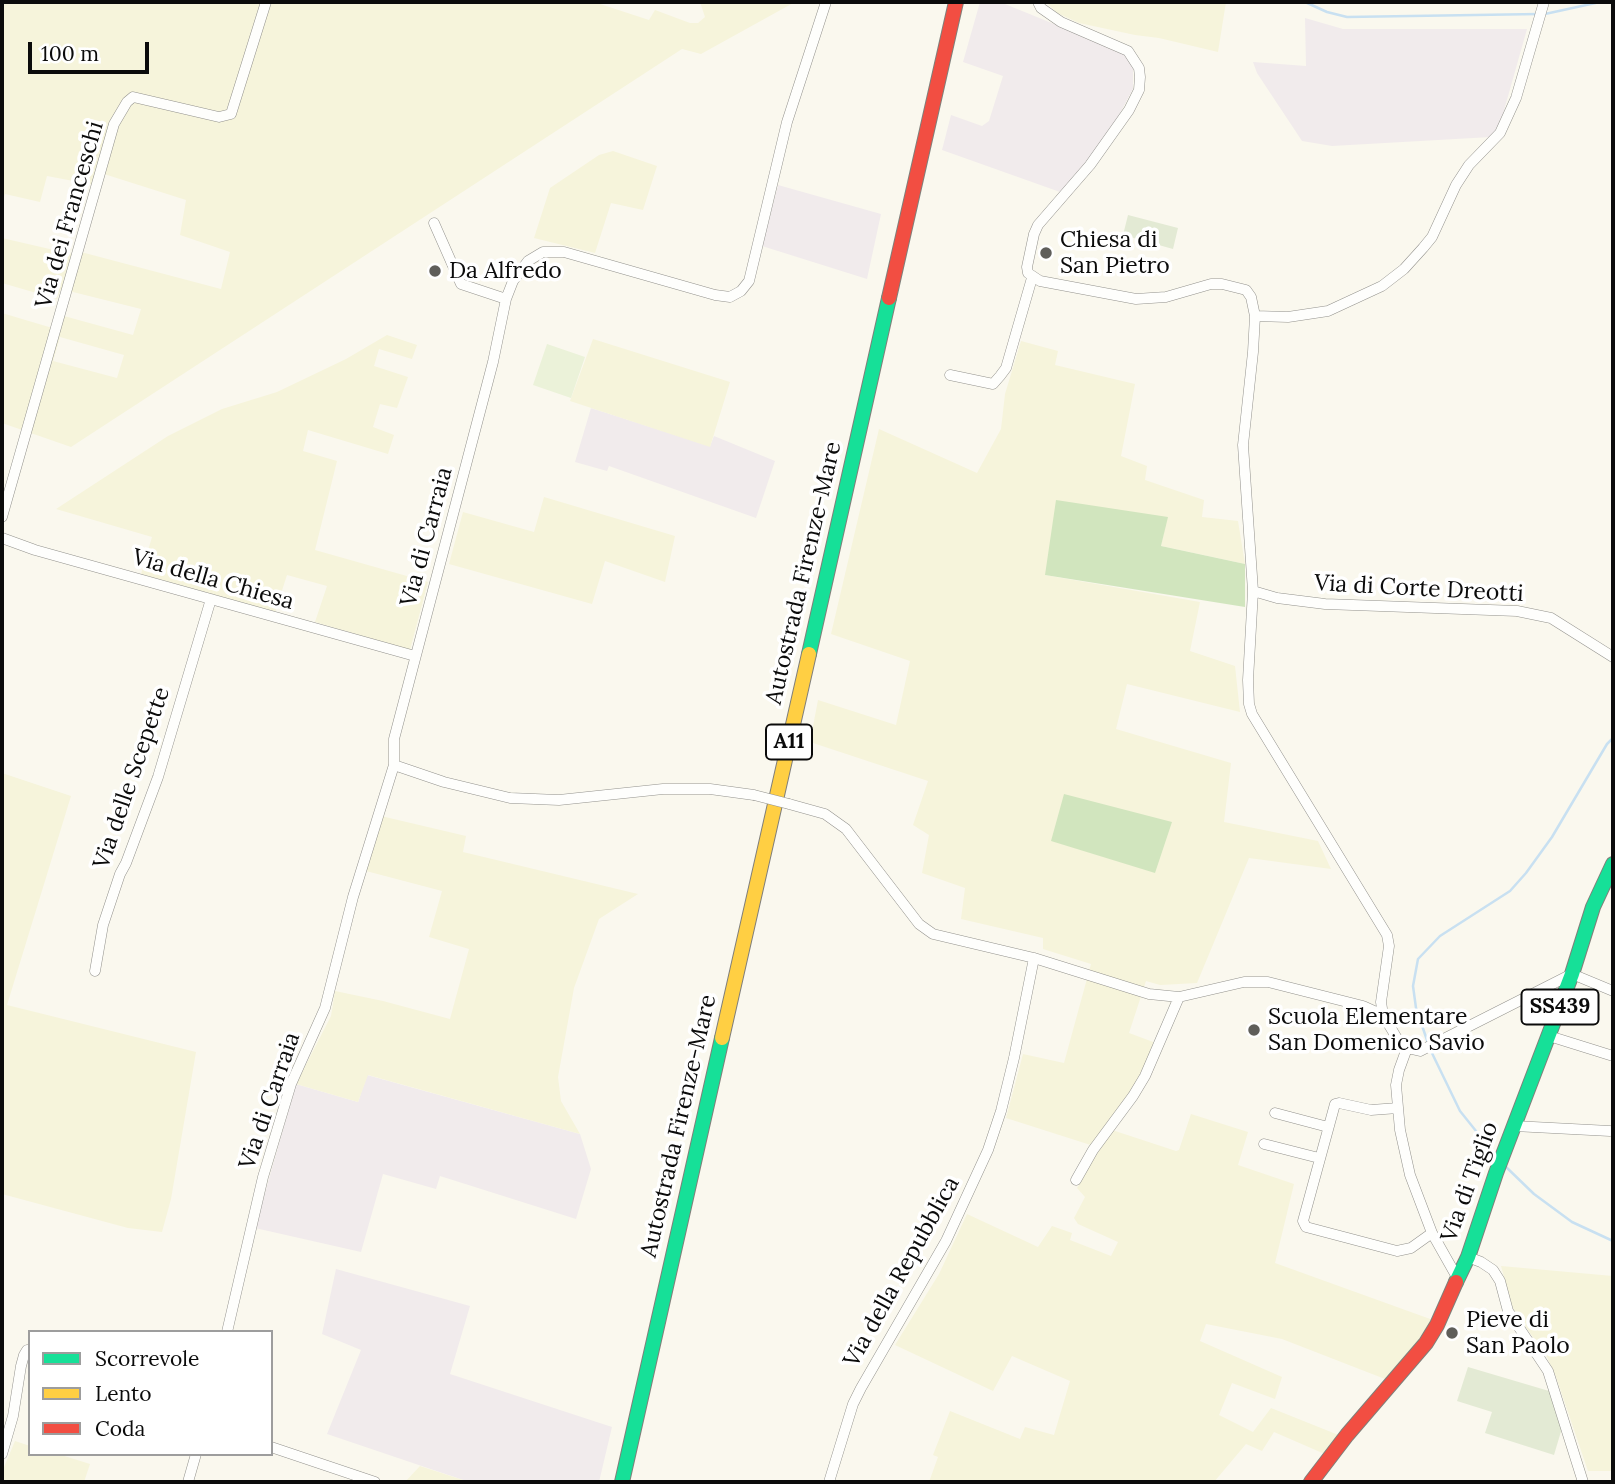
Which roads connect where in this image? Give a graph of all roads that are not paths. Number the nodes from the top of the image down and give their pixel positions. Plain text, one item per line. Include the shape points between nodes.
1 (266, 2) edge
2 (826, 2) edge
3 (944, 2) edge
4 (956, 2) edge
5 (1038, 2) edge
6 (1544, 3) edge
7 (434, 223) dead end
8 (1032, 278) junction
9 (506, 299) junction
10 (1255, 316) junction
11 (950, 375) dead end
12 (2, 517) edge
13 (2, 538) edge
14 (1253, 591) junction
15 (211, 599) junction
16 (415, 656) junction
17 (1613, 657) edge
18 (394, 765) junction
19 (1613, 864) edge
20 (1034, 958) junction
21 (96, 971) dead end
22 (1572, 974) junction
23 (1613, 991) edge
24 (1179, 997) junction
25 (1383, 1015) junction
26 (1549, 1036) junction
27 (1407, 1048) junction
28 (1613, 1056) edge
29 (1398, 1108) junction
30 (1275, 1113) dead end
31 (1328, 1126) junction
32 (1514, 1126) junction
33 (1610, 1130) dead end
34 (1265, 1144) dead end
35 (1320, 1158) junction
36 (1076, 1180) dead end
37 (1432, 1233) junction
38 (1468, 1257) junction
39 (1458, 1279) junction
40 (227, 1330) edge
41 (28, 1352) edge
42 (273, 1448) edge
43 (2, 1454) edge
44 (195, 1456) edge
45 (188, 1482) edge
46 (375, 1482) edge
47 (611, 1482) edge
48 (622, 1482) edge
49 (829, 1482) edge
50 (1311, 1482) edge
51 (1583, 1482) edge

1 - 12 street, Via dei Franceschi via 231,114 219,117 133,97 114,124
2 - 9 street, Via di Carraia via 787,122 749,281 741,291 730,297 715,295 564,252 542,252 528,261
3 - 47 main road, Autostrada Firenze-Mare / A11
4 - 48 main road, Autostrada Firenze-Mare / A11
5 - 8 street via 1061,22 1128,51 1140,77 1129,110 1090,165 1038,225 1027,267
6 - 10 street via 1516,97 1500,132 1469,165 1432,237 1404,269 1371,293 1328,311
7 - 9 street via 461,284
8 - 10 street via 1136,299 1166,297 1211,284 1234,286 1246,290
8 - 11 street via 1000,376 993,384
9 - 16 street, Via di Carraia
10 - 14 street via 1243,445
13 - 15 street, Via della Chiesa
14 - 17 street, Via di Corte Dreotti via 1325,604 1517,611 1551,618
14 - 25 street via 1248,680 1252,714 1387,935
15 - 16 street, Via della Chiesa
15 - 21 street, Via delle Scepette via 158,777 103,925
16 - 18 street, Via di Carraia via 394,739
18 - 20 street, bridge via 510,798 559,800 710,789 825,814 846,829 919,924 933,934
18 - 40 street, Via di Carraia via 353,897 326,1008 291,1084 267,1164
19 - 22 main road, Via di Tiglio / SS439 via 1593,907
20 - 24 street via 1149,994
20 - 49 street, Via della Repubblica via 1014,1058 988,1150 946,1241 857,1396
22 - 23 street
22 - 26 main road, Via di Tiglio / SS439
22 - 27 street via 1420,1051
24 - 25 street via 1244,982 1268,982
24 - 36 street via 1145,1076
25 - 27 street
26 - 28 street
26 - 32 main road, Via di Tiglio / SS439
27 - 29 street via 1397,1077
29 - 31 street via 1371,1110 1335,1104
29 - 37 street via 1410,1175
30 - 31 street
31 - 35 street
32 - 33 street
32 - 38 main road, Via di Tiglio / SS439
34 - 35 street
35 - 37 street via 1303,1221 1306,1227 1398,1251
37 - 39 street
38 - 39 main road, Via di Tiglio / SS439
38 - 51 street via 1493,1270 1508,1311 1548,1371
39 - 50 main road, Via di Tiglio / SS439 via 1426,1343
41 - 43 street
42 - 46 street
44 - 45 street

